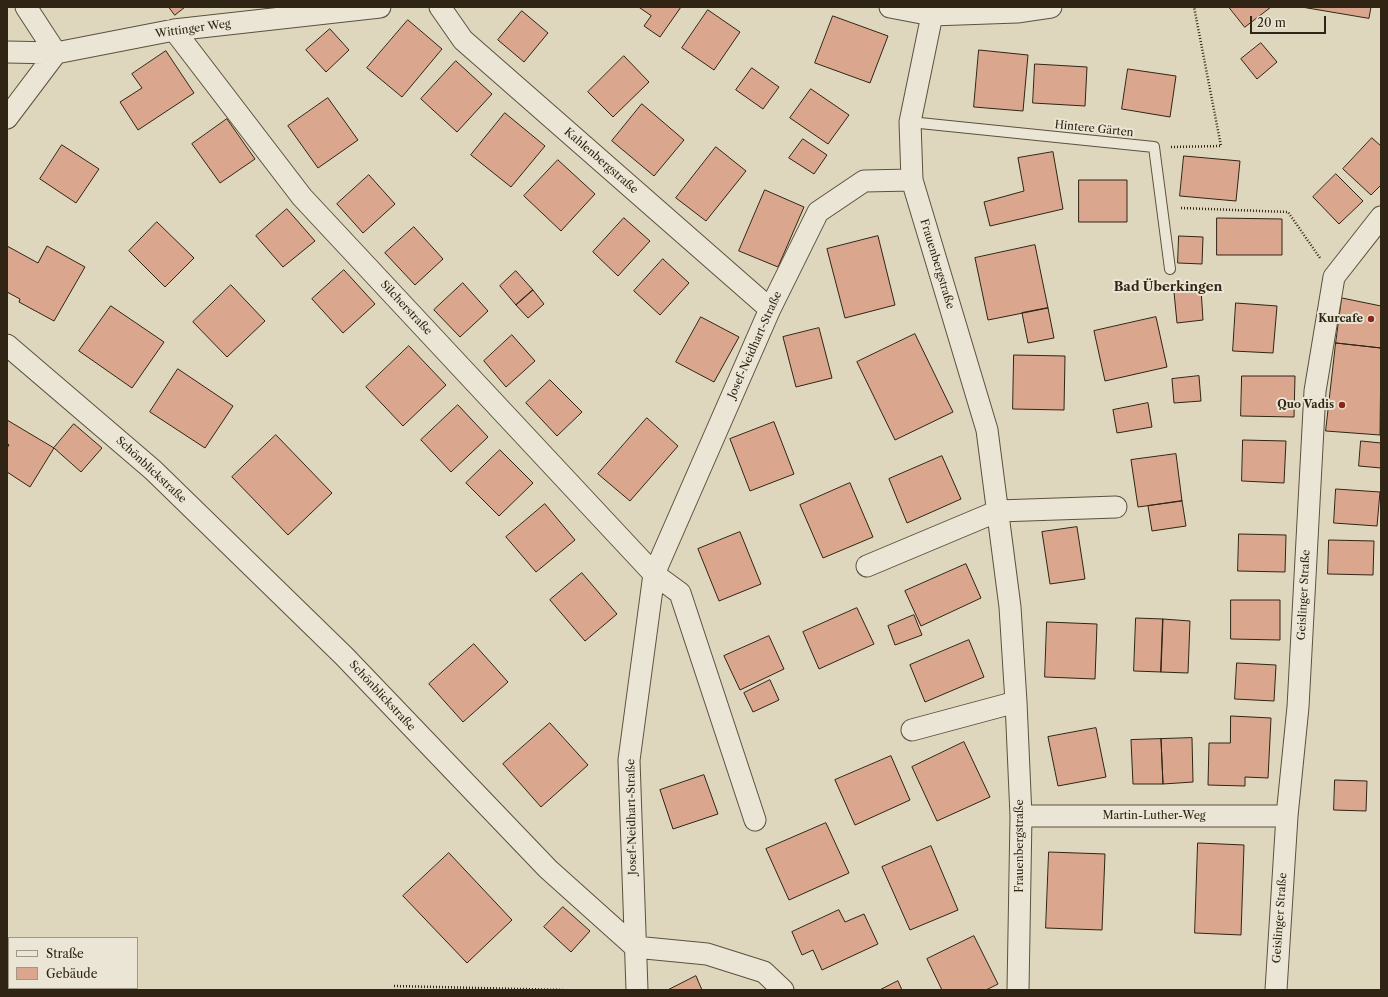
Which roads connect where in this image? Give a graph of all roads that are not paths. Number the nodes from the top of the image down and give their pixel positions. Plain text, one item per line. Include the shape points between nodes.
1 (26, 7) edge
2 (380, 7) edge
3 (440, 7) edge
4 (890, 7) edge
5 (1051, 7) edge
6 (309, 10) edge
7 (931, 11) edge
8 (174, 30) junction
9 (7, 52) edge
10 (56, 53) junction
11 (7, 118) edge
12 (910, 122) junction
13 (912, 180) junction
14 (1381, 217) edge
15 (1170, 269) dead end
16 (770, 309) junction
17 (7, 345) edge
18 (1116, 507) dead end
19 (998, 511) junction
20 (867, 566) dead end
21 (654, 574) junction
22 (1016, 702) junction
23 (912, 730) dead end
24 (1021, 816) junction
25 (1287, 816) junction
26 (755, 820) dead end
27 (635, 947) junction
28 (637, 990) edge
29 (783, 990) edge
30 (1018, 990) edge
31 (1276, 990) edge

1 - 10 street
2 - 6 street, Wittinger Weg
3 - 16 street, Kahlenbergstraße via 463,40
4 - 7 street
5 - 7 street via 1018,12
6 - 8 street, Wittinger Weg
7 - 12 street, Frauenbergstraße
8 - 10 street, Wittinger Weg
8 - 21 street, Silcherstraße via 302,197
9 - 10 street, Wittinger Weg
10 - 11 street
12 - 13 street, Frauenbergstraße
12 - 15 lane, Hintere Gärten via 1154,147
13 - 16 street, Josef-Neidhart-Straße via 864,181 818,212
13 - 19 street, Frauenbergstraße via 987,430
14 - 25 street, Geislinger Straße via 1334,277 1315,390 1298,707
16 - 21 street, Josef-Neidhart-Straße
17 - 27 street, Schönblickstraße via 153,470 344,656 548,869
18 - 19 street
19 - 20 street
19 - 22 street, Frauenbergstraße via 1010,607
21 - 26 street via 680,593
21 - 27 street, Josef-Neidhart-Straße via 629,760
22 - 23 street
22 - 24 street, Frauenbergstraße
24 - 25 street, Martin-Luther-Weg
24 - 30 street, Frauenbergstraße
25 - 31 street, Geislinger Straße
27 - 28 street, Josef-Neidhart-Straße
27 - 29 street via 707,954 764,972

